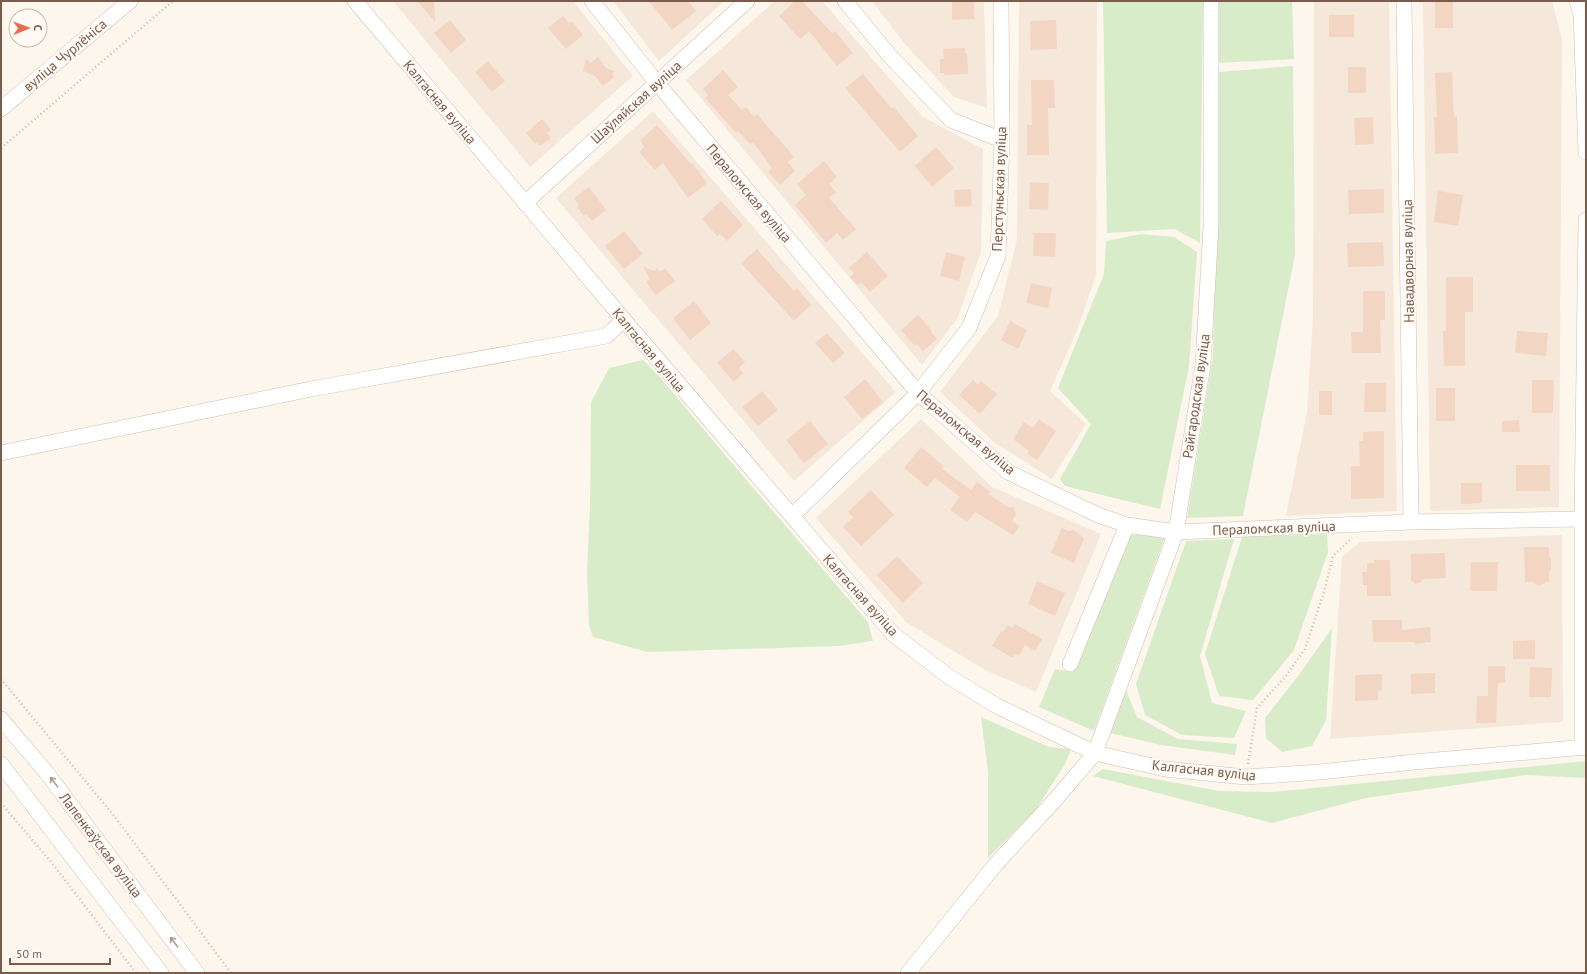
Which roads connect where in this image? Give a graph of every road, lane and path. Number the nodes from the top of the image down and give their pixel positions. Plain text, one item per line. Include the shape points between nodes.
1 (130, 1) edge
2 (173, 1) edge
3 (355, 1) edge
4 (592, 1) edge
5 (747, 1) edge
6 (845, 1) edge
7 (1001, 1) edge
8 (1211, 1) edge
9 (1404, 1) edge
10 (1577, 1) edge
11 (657, 83) junction
12 (1, 109) edge
13 (1002, 140) junction
14 (1, 148) edge
15 (1586, 152) edge
16 (525, 202) junction
17 (1586, 220) edge
18 (624, 320) junction
19 (918, 393) junction
20 (1, 453) edge
21 (792, 516) junction
22 (1582, 519) junction
23 (1411, 522) junction
24 (1368, 524) junction
25 (1127, 525) junction
26 (1176, 532) junction
27 (1070, 664) dead end
28 (1, 679) edge
29 (1, 719) edge
30 (1584, 748) edge
31 (1095, 753) junction
32 (1, 764) edge
33 (1246, 777) junction
34 (1, 803) edge
35 (136, 973) edge
36 (161, 973) edge
37 (198, 973) edge
38 (231, 973) edge
39 (908, 973) edge

1 - 12 street, вуліца Чурлёніса
2 - 14 path
3 - 16 street, Калгасная вуліца
4 - 11 street, Пераломская вуліца
5 - 11 street, Шаўляйская вуліца
6 - 13 street via 889,55 951,120
7 - 13 street, Перстуньская вуліца
8 - 26 street, Райгародская вуліца via 1211,226 1203,365
9 - 23 street, Навадворная вуліца
10 - 15 street via 1581,14
11 - 16 street, Шаўляйская вуліца
11 - 19 street, Пераломская вуліца
13 - 19 street, Перстуньская вуліца via 998,256 969,328
16 - 18 street, Калгасная вуліца
17 - 22 street
18 - 20 street via 606,336 312,389
18 - 21 street, Калгасная вуліца
19 - 21 street, Перстуньская вуліца
19 - 25 street, Пераломская вуліца via 1008,472 1098,515
21 - 31 street, Калгасная вуліца via 893,634 948,676 996,706
22 - 23 street, Пераломская вуліца
22 - 30 street
23 - 24 street, Пераломская вуліца
24 - 26 street, Пераломская вуліца
24 - 33 path via 1333,556 1305,649 1286,676 1257,708
25 - 26 street, Пераломская вуліца
25 - 27 street
26 - 31 street, Райгародская вуліца
28 - 38 path via 115,817
37 -> 29 street, Лапенкаўская вуліца via 46,772
30 - 33 street, Калгасная вуліца
31 - 33 street, Калгасная вуліца via 1165,769
31 - 39 street via 996,864
32 - 36 street
34 - 35 path via 52,863

